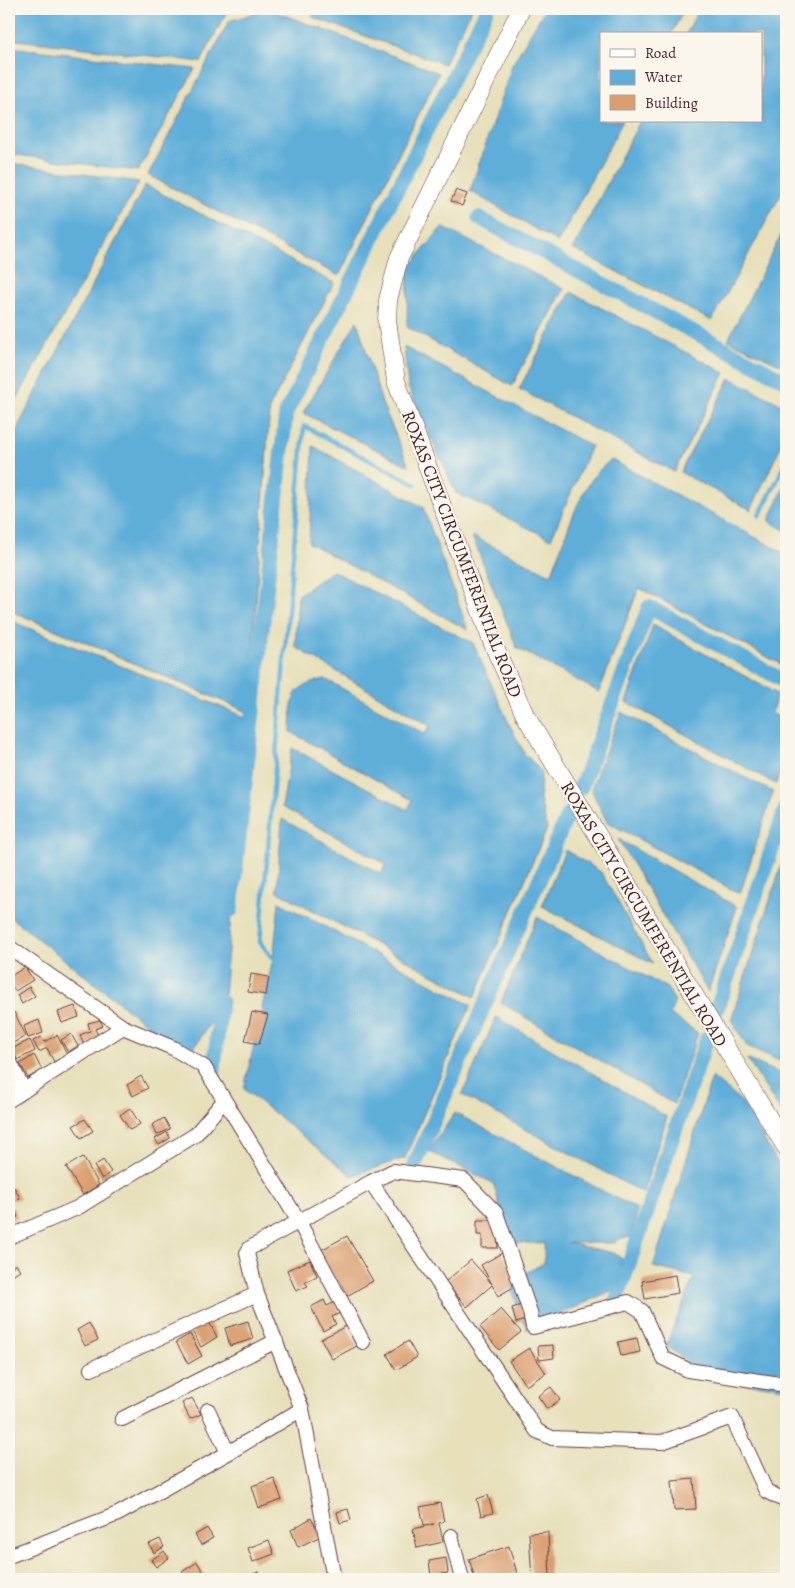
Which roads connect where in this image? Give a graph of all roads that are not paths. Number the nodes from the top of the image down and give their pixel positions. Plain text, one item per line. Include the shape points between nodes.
1 (521, 9) edge
2 (9, 947) edge
3 (123, 1027) junction
4 (9, 1060) edge
5 (24, 1091) junction
6 (9, 1100) edge
7 (223, 1102) junction
8 (786, 1147) edge
9 (371, 1182) junction
10 (298, 1220) junction
11 (9, 1237) edge
12 (257, 1294) junction
13 (276, 1341) junction
14 (363, 1342) dead end
15 (91, 1368) dead end
16 (786, 1385) edge
17 (302, 1409) junction
18 (208, 1410) dead end
19 (122, 1419) dead end
20 (228, 1453) junction
21 (786, 1501) edge
22 (452, 1536) dead end
23 (9, 1556) edge
24 (334, 1579) edge
25 (462, 1579) edge

1 - 8 main road, ROXAS CITY CIRCUMFERENTIAL ROAD via 399,258 386,321 396,381 493,644 525,715
2 - 3 street
3 - 5 street
3 - 7 street via 173,1048 204,1067
4 - 5 street
5 - 6 street
7 - 10 street
7 - 11 street via 195,1135 77,1208
9 - 10 street
9 - 16 street via 393,1171 464,1180 496,1213 533,1327 628,1302 642,1311 663,1358 688,1370
9 - 21 street via 537,1431 552,1438 662,1442 732,1417 766,1491
10 - 12 street via 250,1248 247,1253
10 - 14 street
12 - 13 street
12 - 15 street
13 - 17 street
13 - 19 street
17 - 20 street
17 - 24 street
18 - 20 street
20 - 23 street via 118,1514
22 - 25 street

